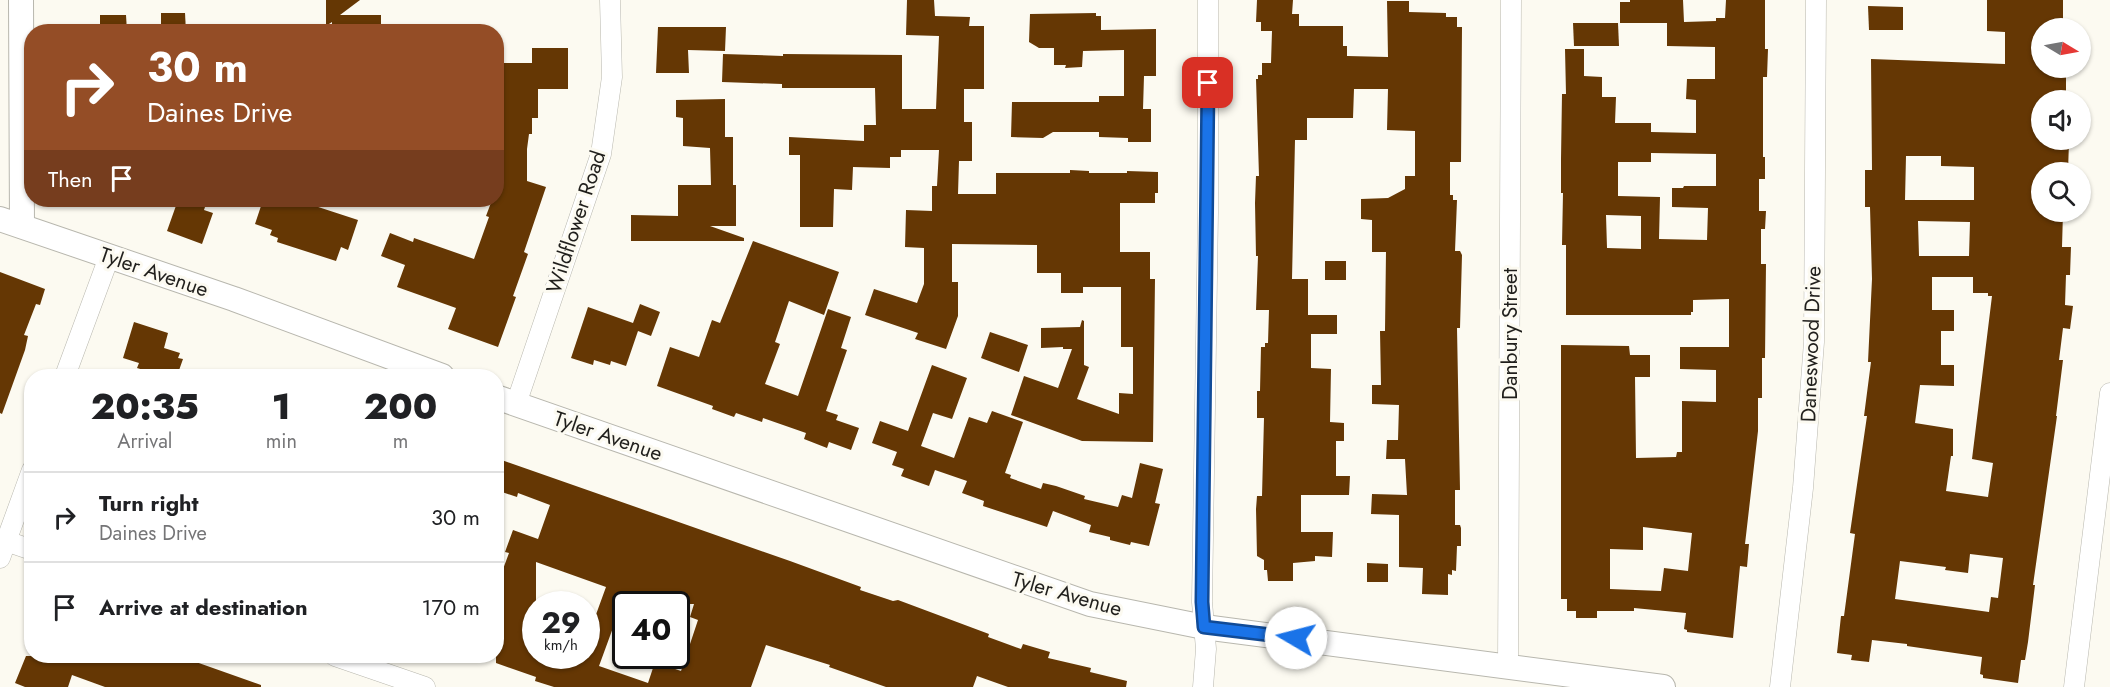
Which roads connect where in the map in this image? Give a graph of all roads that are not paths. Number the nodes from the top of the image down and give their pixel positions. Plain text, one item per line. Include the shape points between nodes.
1 (21, 0) edge
2 (610, 0) edge
3 (1208, 0) edge
4 (1511, 0) edge
5 (1816, 0) edge
6 (11, 223) edge
7 (109, 257) junction
8 (68, 369) edge
9 (423, 369) edge
10 (2110, 393) edge
11 (506, 400) edge
12 (24, 492) edge
13 (3, 549) edge
14 (24, 550) edge
15 (1204, 627) junction
16 (355, 663) edge
17 (1508, 668) junction
18 (425, 687) edge
19 (1203, 687) edge
20 (1663, 687) edge
21 (1780, 687) edge
22 (2074, 687) edge

1 - 6 street
2 - 11 street, Wildflower Road via 612,77 601,154
3 - 15 street
4 - 17 street, Danbury Street
5 - 21 street, Daneswood Drive via 1814,342 1803,488
6 - 7 street, Tyler Avenue
7 - 8 street
7 - 9 street, Tyler Avenue
10 - 22 street
11 - 15 street, Tyler Avenue via 1090,604
12 - 13 street
13 - 14 street
15 - 17 street, Tyler Avenue
15 - 19 street
16 - 18 street
17 - 20 street, Tyler Avenue

